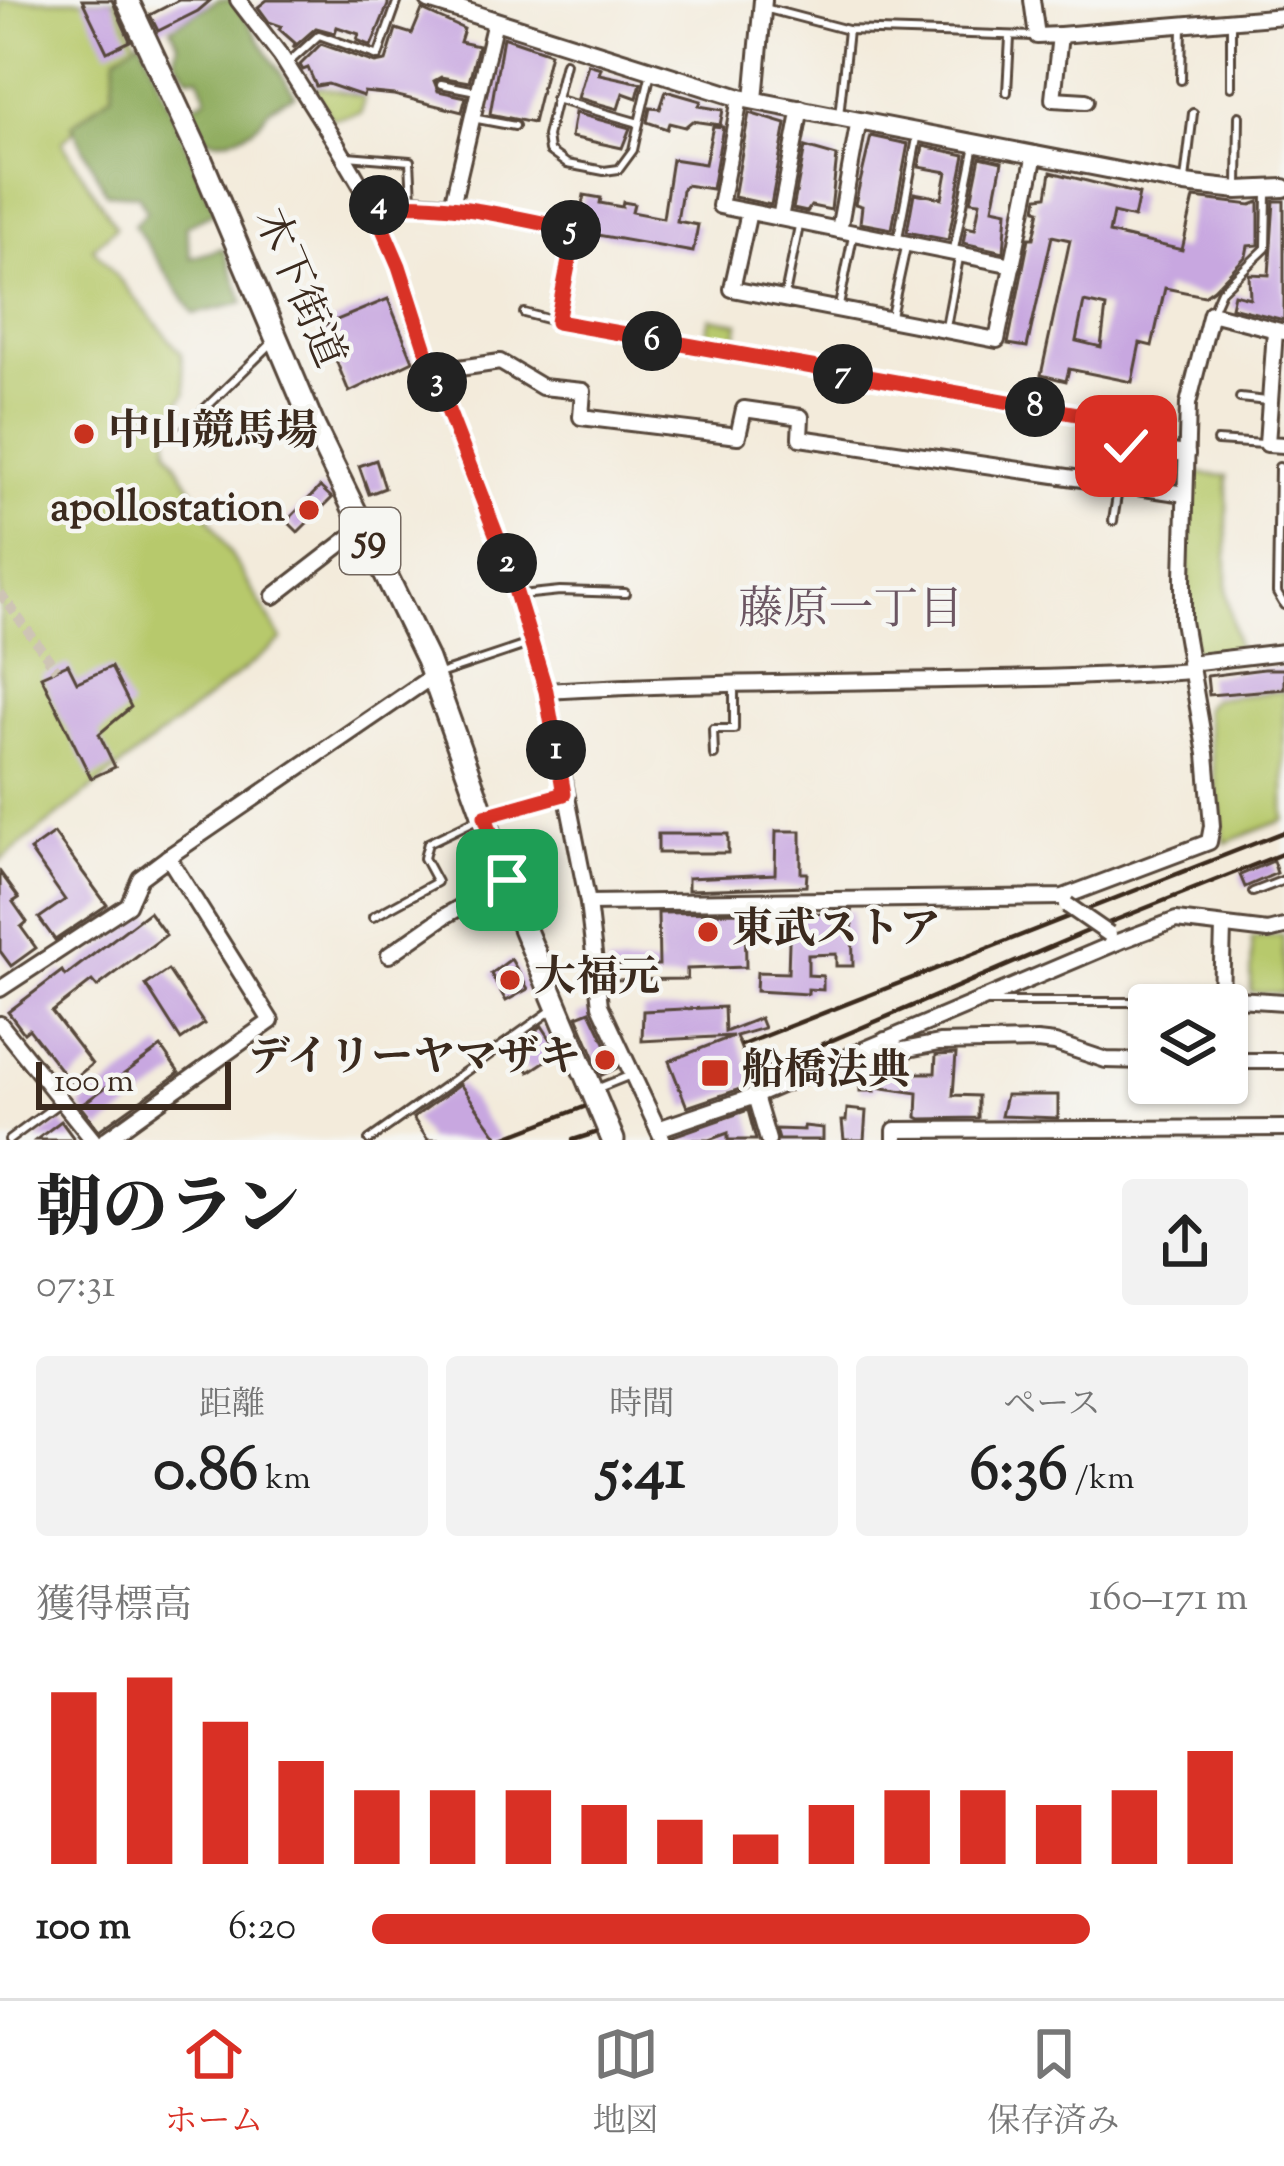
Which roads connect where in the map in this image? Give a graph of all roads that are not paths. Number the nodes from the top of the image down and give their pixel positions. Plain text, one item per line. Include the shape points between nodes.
1 (127, 0) edge
2 (238, 0) edge
3 (398, 0) edge
4 (428, 0) edge
5 (1032, 0) edge
6 (1262, 0) edge
7 (763, 4) edge
8 (1284, 16) edge
9 (1263, 18) junction
10 (496, 21) junction
11 (1232, 22) junction
12 (1182, 26) junction
13 (848, 30) junction
14 (1060, 35) junction
15 (1037, 36) junction
16 (1010, 38) junction
17 (565, 63) dead end
18 (286, 65) junction
19 (651, 73) junction
20 (1181, 80) dead end
21 (441, 84) dead end
22 (1231, 88) dead end
23 (476, 91) junction
24 (1007, 92) dead end
25 (555, 99) junction
26 (747, 99) junction
27 (1086, 101) dead end
28 (801, 108) junction
29 (1193, 113) dead end
30 (839, 116) junction
31 (1239, 116) dead end
32 (471, 118) junction
33 (859, 120) junction
34 (639, 123) junction
35 (515, 126) dead end
36 (918, 131) junction
37 (975, 142) junction
38 (1035, 154) junction
39 (344, 156) junction
40 (1185, 184) junction
41 (1276, 189) edge
42 (1238, 190) junction
43 (412, 202) junction
44 (452, 205) junction
45 (373, 206) junction
46 (749, 212) junction
47 (779, 218) junction
48 (800, 222) junction
49 (846, 231) junction
50 (902, 243) junction
51 (956, 254) junction
52 (1013, 265) junction
53 (784, 298) junction
54 (838, 308) junction
55 (524, 313) dead end
56 (1211, 313) junction
57 (891, 318) junction
58 (557, 322) junction
59 (946, 329) junction
60 (1280, 332) edge
61 (276, 340) junction
62 (433, 372) junction
63 (1240, 398) dead end
64 (1270, 401) junction
65 (179, 434) dead end
66 (1217, 440) dead end
67 (1267, 444) junction
68 (1284, 446) edge
69 (1186, 454) junction
70 (1279, 467) dead end
71 (1118, 487) junction
72 (1185, 494) junction
73 (1113, 520) dead end
74 (362, 528) junction
75 (625, 593) dead end
76 (517, 595) junction
77 (274, 596) dead end
78 (1284, 605) edge
79 (532, 643) junction
80 (1284, 652) edge
81 (1190, 667) junction
82 (434, 675) junction
83 (734, 685) junction
84 (546, 691) junction
85 (714, 755) dead end
86 (564, 794) junction
87 (485, 816) junction
88 (168, 857) junction
89 (507, 880) junction
90 (1284, 880) edge
91 (1253, 892) dead end
92 (1065, 901) junction
93 (588, 903) junction
94 (374, 917) dead end
95 (1222, 927) junction
96 (1284, 927) edge
97 (1114, 937) junction
98 (389, 955) dead end
99 (0, 989) edge
100 (971, 1002) junction
101 (1128, 1002) edge
102 (1284, 1002) edge
103 (556, 1009) junction
104 (0, 1024) edge
105 (885, 1040) junction
106 (1128, 1061) edge
107 (1248, 1061) edge
108 (1284, 1061) edge
109 (632, 1075) junction
110 (591, 1091) junction
111 (755, 1096) junction
112 (62, 1101) junction
113 (1284, 1128) edge
114 (1060, 1134) edge
115 (1148, 1134) edge
116 (661, 1135) edge
117 (9, 1140) edge
118 (93, 1140) edge
119 (105, 1140) edge
120 (369, 1140) edge
121 (613, 1140) edge
122 (768, 1140) edge
123 (895, 1140) edge

1 - 61 main road, 木下街道 / 59
2 - 18 street
3 - 18 lane via 378,56 319,35
4 - 10 street
5 - 15 street
6 - 9 lane
7 - 13 lane
7 - 26 street
8 - 9 street
9 - 11 street
10 - 19 street
10 - 23 street
11 - 12 street
11 - 22 lane
12 - 14 street
12 - 20 lane
13 - 16 lane
13 - 30 lane
14 - 15 street
14 - 27 street via 1053,99
15 - 16 lane
16 - 24 lane
17 - 25 lane
18 - 39 street
19 - 26 street
19 - 34 lane
21 - 23 lane
23 - 32 street
25 - 34 lane
25 - 34 lane via 549,152 567,164 619,169
26 - 28 street
26 - 46 street via 719,206
28 - 30 street
28 - 47 street
29 - 40 lane
30 - 33 street
31 - 42 lane
32 - 35 lane
32 - 44 street
33 - 36 street
33 - 49 street
36 - 37 street
36 - 50 lane
37 - 38 street
37 - 51 lane
38 - 40 street
38 - 52 street
39 - 43 lane via 410,161
39 - 45 street
40 - 42 street
41 - 42 street
41 - 56 lane via 1266,248 1221,291
43 - 44 street
43 - 45 street
44 - 58 street via 575,230
45 - 62 street
46 - 47 street
46 - 53 street via 732,290
47 - 48 street
48 - 49 street
48 - 53 lane
49 - 50 street
49 - 54 lane
50 - 51 street
50 - 57 lane
51 - 52 street
51 - 59 lane
52 - 59 street via 998,340
53 - 54 street
54 - 57 street
55 - 58 lane
56 - 60 street
56 - 69 street via 1188,404
57 - 59 street
58 - 69 street via 1123,422 1126,446
60 - 64 street
61 - 65 lane
61 - 74 main road, 木下街道 / 59
62 - 71 street via 500,362 542,387 583,391 581,417 738,436 744,409 802,417 800,438
62 - 76 street
63 - 64 lane
64 - 67 street
66 - 67 lane
67 - 68 street
69 - 72 street
70 - 78 lane via 1277,592
71 - 72 street
71 - 73 lane
72 - 81 street
74 - 77 street
74 - 82 main road, 木下街道 / 59
75 - 76 lane
76 - 79 street
79 - 82 lane
79 - 84 street
80 - 81 street
81 - 83 street via 1094,677
81 - 92 street via 1206,754 1209,842
82 - 87 main road, 木下街道 / 59
82 - 88 street
83 - 84 street
83 - 85 lane via 734,729 713,729
84 - 86 street
86 - 87 lane
86 - 93 street
87 - 89 main road, 木下街道 / 59
87 - 94 lane via 428,843 424,858 437,882
88 - 99 street via 140,878 128,904
88 - 119 street via 272,1021
89 - 98 street
89 - 103 main road, 木下街道 / 59
90 - 91 lane
92 - 93 street
92 - 97 street, bridge
93 - 109 street via 596,993
95 - 96 street
95 - 97 street via 1176,920
95 - 102 street via 1221,998
97 - 100 street
100 - 101 lane
100 - 105 street
103 - 110 main road, 木下街道 / 59
103 - 120 lane
104 - 112 street
105 - 106 street via 903,1051 1036,1041
105 - 111 street
107 - 108 street
109 - 110 lane
109 - 116 street
110 - 121 main road, 木下街道 / 59
111 - 116 street
111 - 122 street
112 - 117 lane
112 - 118 street
113 - 115 street
114 - 115 street
114 - 123 street via 895,1130

